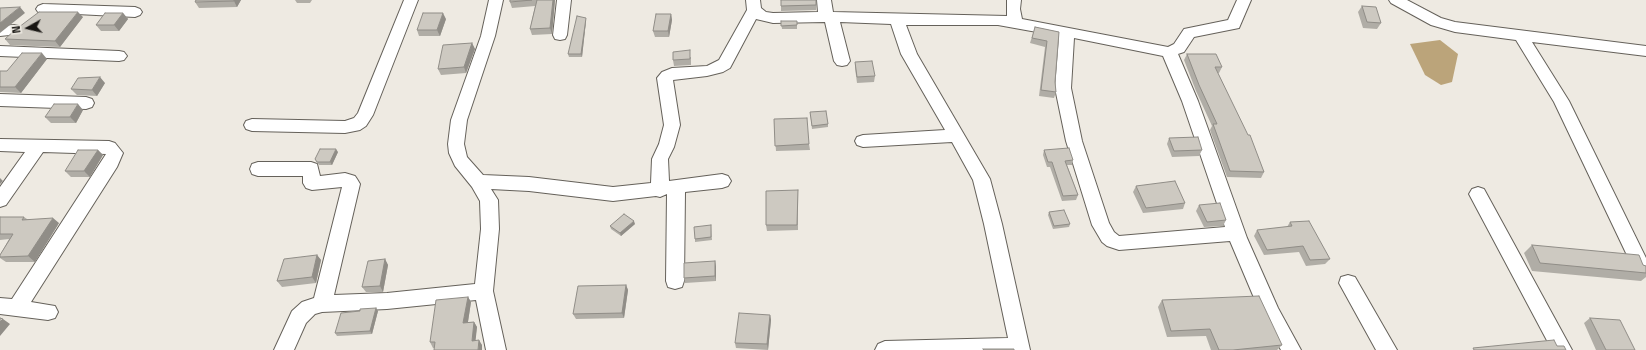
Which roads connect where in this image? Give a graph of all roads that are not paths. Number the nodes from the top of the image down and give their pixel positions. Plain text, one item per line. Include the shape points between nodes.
1 (411, 0) edge
2 (496, 0) edge
3 (564, 0) edge
4 (824, 0) edge
5 (1014, 0) edge
6 (1244, 0) edge
7 (1396, 0) edge
8 (754, 5) edge
9 (135, 12) dead end
10 (828, 17) junction
11 (28, 18) edge
12 (897, 20) junction
13 (1015, 22) junction
14 (1067, 33) junction
15 (560, 35) dead end
16 (1521, 36) junction
17 (0, 44) edge
18 (0, 51) edge
19 (1646, 51) edge
20 (1169, 52) junction
21 (119, 56) dead end
22 (842, 61) dead end
23 (0, 100) edge
24 (86, 103) dead end
25 (252, 125) dead end
26 (957, 136) junction
27 (863, 141) dead end
28 (0, 145) edge
29 (39, 145) junction
30 (258, 169) dead end
31 (722, 181) dead end
32 (478, 182) junction
33 (668, 189) junction
34 (1478, 194) dead end
35 (0, 200) edge
36 (1236, 233) junction
37 (1644, 270) edge
38 (675, 282) dead end
39 (1348, 283) dead end
40 (484, 291) junction
41 (322, 304) junction
42 (8, 307) edge
43 (48, 312) dead end
44 (1019, 348) edge
45 (284, 350) edge
46 (496, 350) edge
47 (885, 350) edge
48 (1291, 350) edge
49 (1386, 350) edge
50 (1562, 350) edge

1 - 25 street via 360,122 345,127
2 - 32 street via 488,36 459,120 456,144 461,161
3 - 15 street
4 - 10 street
5 - 13 street
6 - 20 street via 1234,24 1189,33 1179,48
7 - 16 street via 1436,22 1454,27
8 - 10 street via 762,16 773,18
8 - 33 street via 725,64 707,71 672,73 665,78 672,124 660,159
9 - 11 street
10 - 12 street
10 - 22 street
11 - 17 street
12 - 13 street
12 - 26 street via 908,54
13 - 14 street
14 - 20 street
14 - 36 street via 1063,88 1074,140 1101,225 1108,237 1119,243
16 - 19 street
16 - 37 street via 1561,101
18 - 21 street
20 - 36 street via 1190,101
23 - 24 street
26 - 27 street
26 - 44 street via 981,180 988,202
28 - 29 street
29 - 35 street
29 - 42 street via 109,147 115,153 112,162
30 - 41 street via 312,169 312,183 345,180 351,184
31 - 33 street
32 - 33 street via 529,184 613,194
32 - 40 street via 489,200 490,210
33 - 38 street
34 - 50 street
36 - 48 street via 1270,312
39 - 49 street
40 - 41 street via 388,301
40 - 46 street
41 - 45 street via 309,308 299,317
42 - 43 street
44 - 47 street

